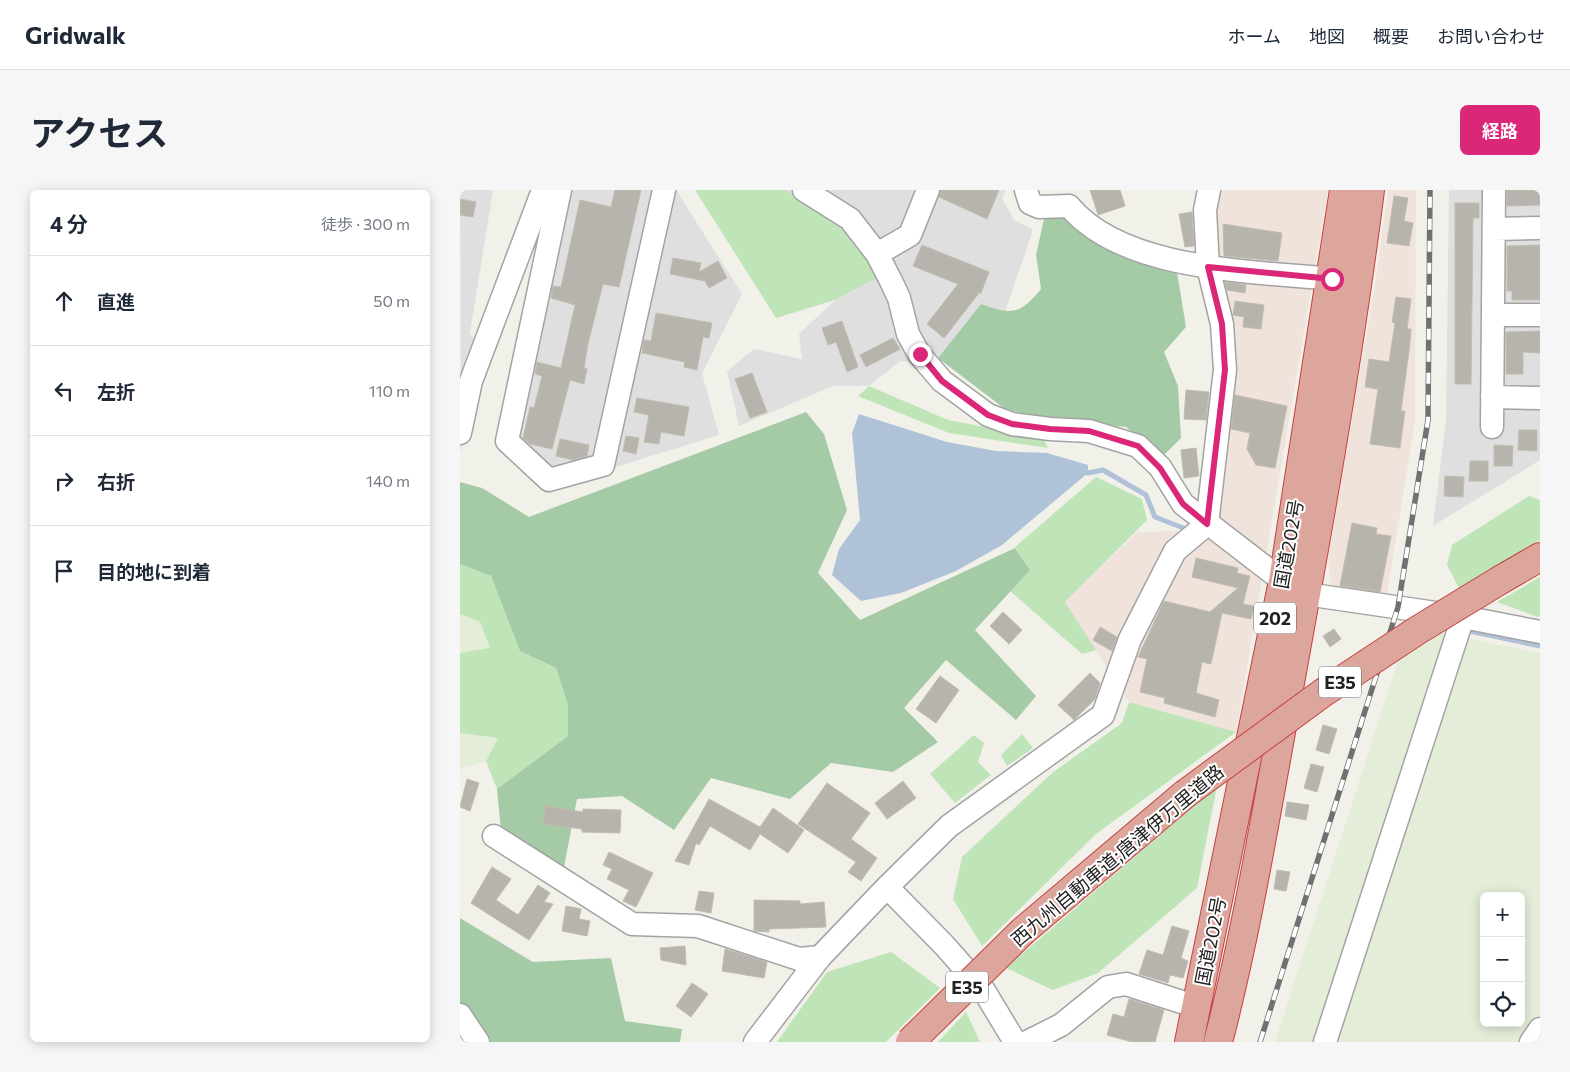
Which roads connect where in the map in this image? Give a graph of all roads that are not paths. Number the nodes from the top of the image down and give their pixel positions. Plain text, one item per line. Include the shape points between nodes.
1 (543, 190) edge
2 (560, 190) edge
3 (664, 190) edge
4 (804, 190) edge
5 (928, 190) edge
6 (1026, 190) edge
7 (1209, 190) edge
8 (1344, 190) edge
9 (1370, 190) edge
10 (1494, 190) edge
11 (1540, 228) edge
12 (1494, 229) junction
13 (877, 254) junction
14 (1208, 267) junction
15 (1332, 279) junction
16 (1493, 315) junction
17 (1540, 315) edge
18 (1492, 398) junction
19 (1540, 398) edge
20 (1492, 427) dead end
21 (460, 433) edge
22 (1207, 524) junction
23 (1540, 557) edge
24 (1283, 580) junction
25 (1306, 594) junction
26 (1463, 617) junction
27 (1540, 632) edge
28 (494, 836) dead end
29 (887, 887) junction
30 (820, 957) junction
31 (1197, 1007) junction
32 (460, 1015) edge
33 (1540, 1029) edge
34 (478, 1042) edge
35 (755, 1042) edge
36 (910, 1042) edge
37 (1015, 1042) edge
38 (1027, 1042) edge
39 (1189, 1042) edge
40 (1218, 1042) edge
41 (1325, 1042) edge
42 (1531, 1042) edge

1 - 21 street via 471,381
2 - 3 street via 507,441 549,480 603,465
4 - 13 street via 850,219
5 - 13 street via 910,235
6 - 14 street via 1030,203 1039,207 1069,206 1080,220 1136,251
7 - 14 street via 1205,210
8 - 15 highway, 国道202号 / 202
9 - 25 highway, 国道202号 / 202 via 1358,283
10 - 12 street
11 - 12 street
12 - 16 street
13 - 22 street via 900,298 908,334 942,381 988,415 1012,424 1089,431 1138,446 1160,468 1183,504
14 - 15 street
14 - 22 street via 1222,324 1225,370
15 - 24 highway, 国道202号 / 202
16 - 17 street
16 - 18 street
18 - 19 street
18 - 20 street
22 - 24 street
22 - 29 street via 1175,551 1130,639 1103,715 950,826
23 - 36 highway, 西九州自動車道;唐津伊万里道路 / E35, bridge via 1418,630 1324,692 1184,794 1024,931
24 - 25 street
24 - 31 highway, 国道202号 / 202
25 - 26 street
25 - 40 highway, 国道202号 / 202 via 1237,970
26 - 27 street
26 - 41 street
28 - 30 street via 632,924 698,926 799,959
29 - 30 street
29 - 37 street via 983,988
30 - 35 street
31 - 38 street via 1118,984 1108,987 1061,1025
31 - 39 highway, 国道202号 / 202
32 - 34 street
33 - 42 street

